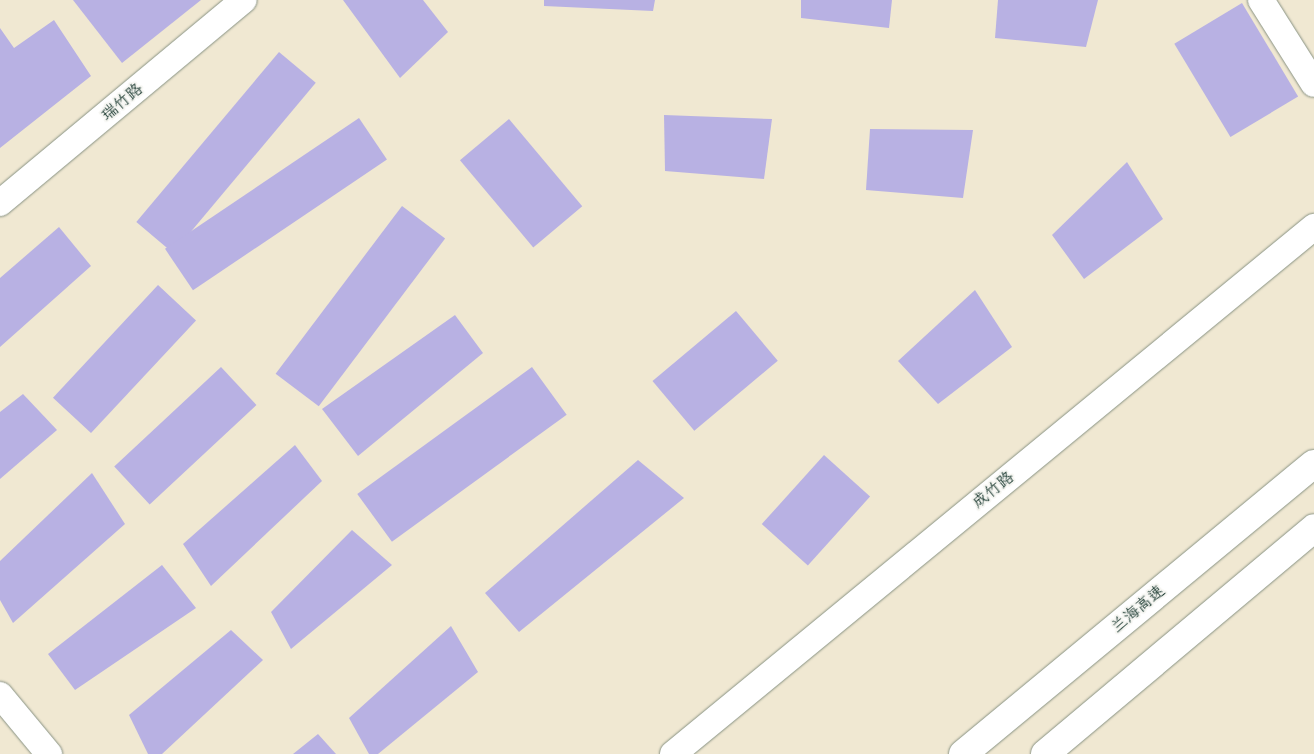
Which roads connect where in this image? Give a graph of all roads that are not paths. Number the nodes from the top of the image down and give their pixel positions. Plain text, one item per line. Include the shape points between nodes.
1 (244, 0) edge
2 (1261, 0) edge
3 (1314, 84) edge
4 (0, 203) edge
5 (1314, 227) edge
6 (1314, 464) edge
7 (1314, 528) edge
8 (0, 695) edge
9 (49, 754) edge
10 (673, 754) edge
11 (962, 754) edge
12 (1045, 754) edge

1 - 4 street, 瑞竹路
2 - 3 street
5 - 10 street, 成竹路
6 - 11 highway, 兰海高速
7 - 12 highway
8 - 9 street

